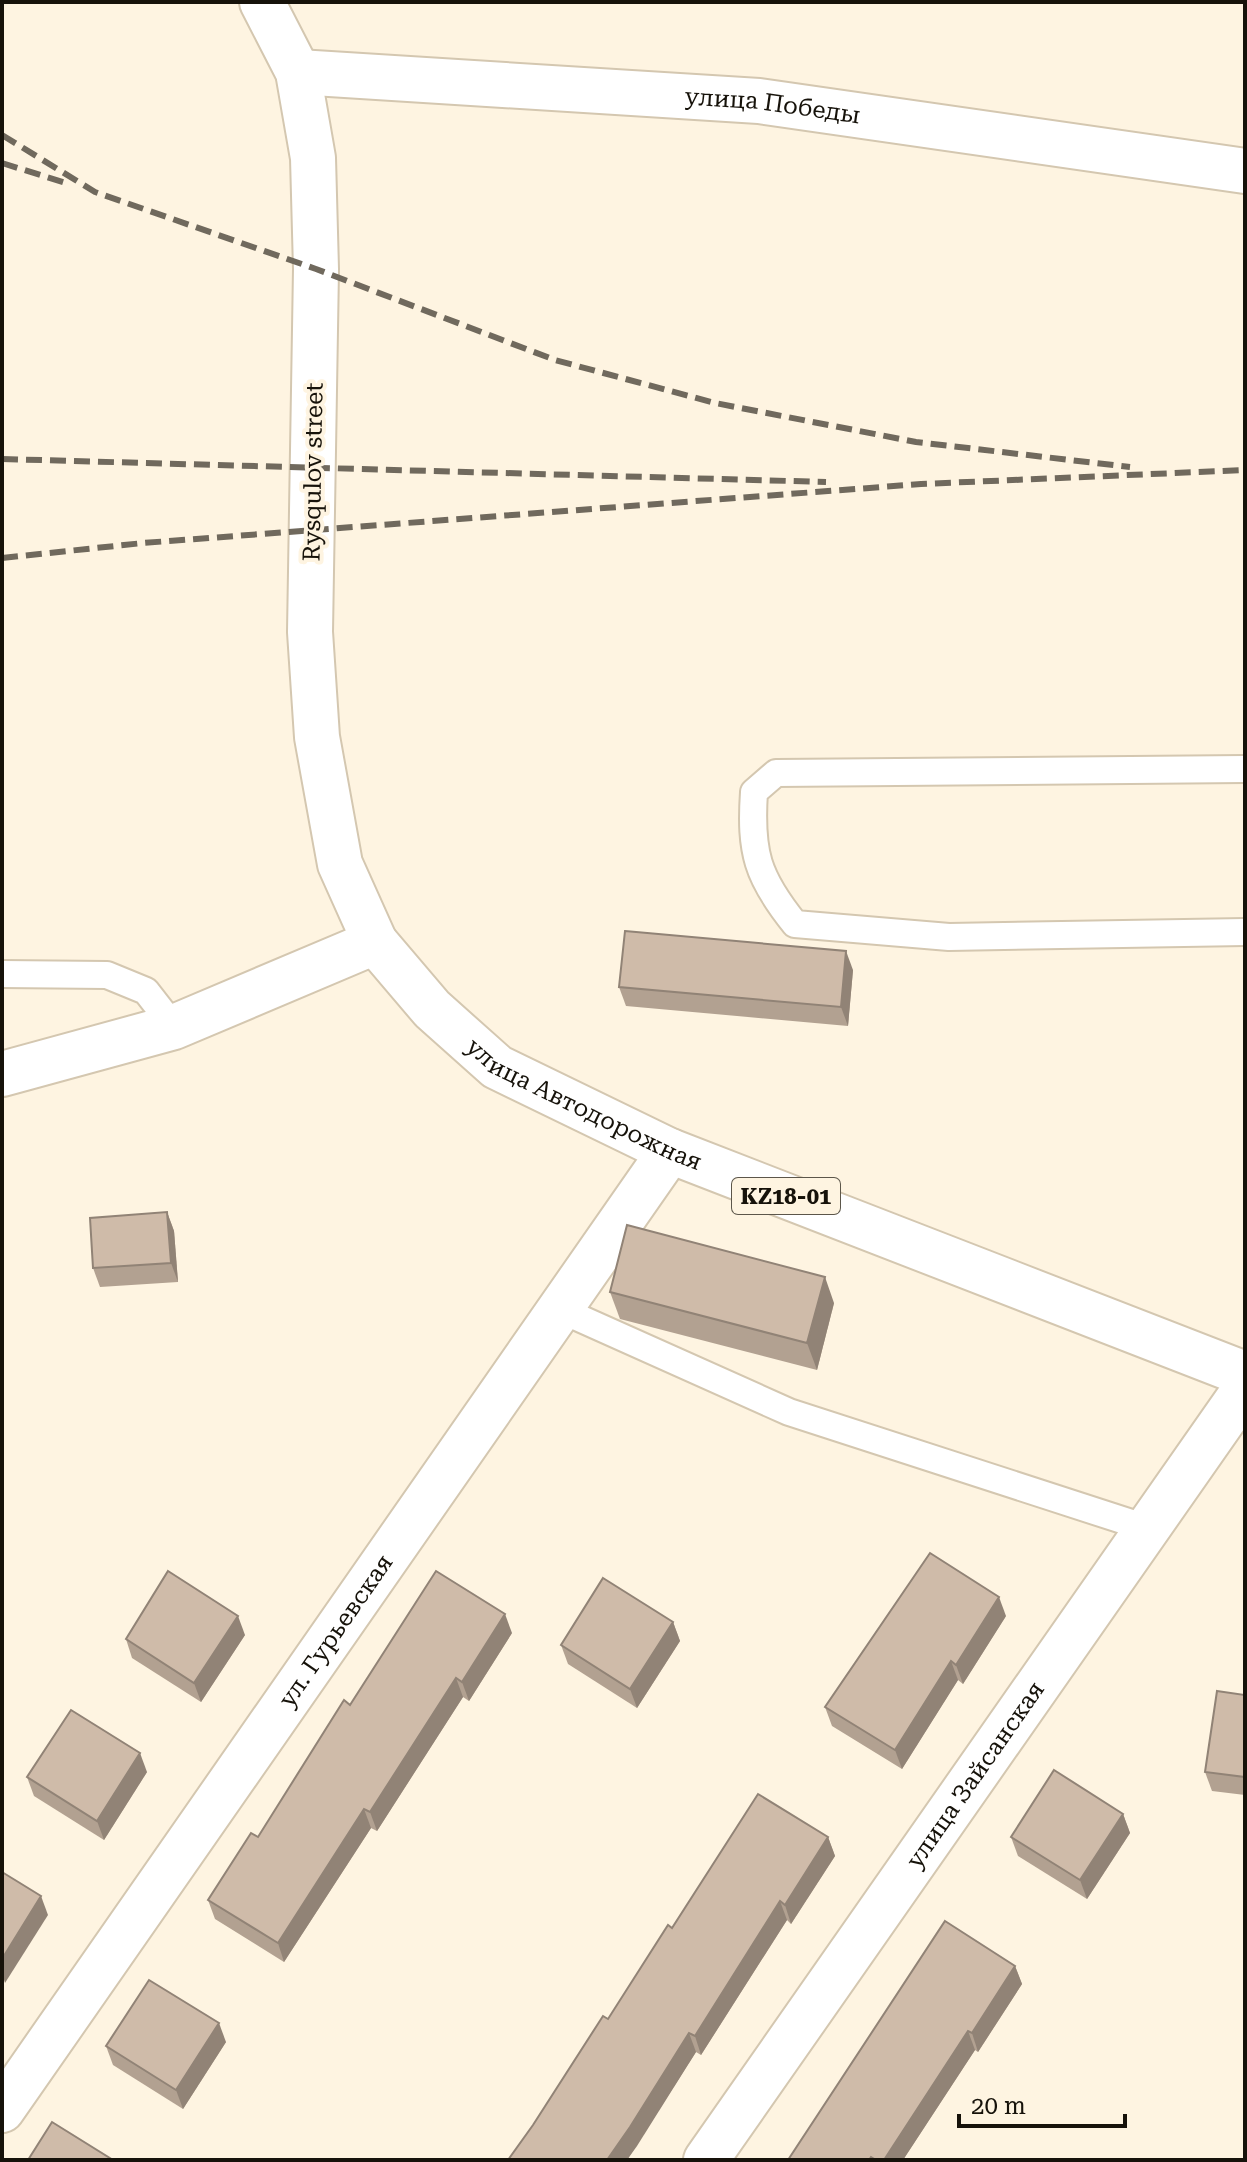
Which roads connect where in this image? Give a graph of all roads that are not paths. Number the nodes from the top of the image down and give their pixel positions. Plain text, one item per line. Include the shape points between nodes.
1 (262, 2) edge
2 (298, 72) junction
3 (1245, 171) edge
4 (1245, 769) edge
5 (1245, 932) edge
6 (375, 942) junction
7 (2, 974) edge
8 (174, 1027) junction
9 (2, 1074) edge
10 (670, 1151) junction
11 (559, 1309) junction
12 (1245, 1374) edge
13 (1245, 1389) edge
14 (1147, 1528) junction
15 (2, 2110) edge
16 (706, 2160) edge

1 - 2 street, Rysqulov street
2 - 3 street, улица Победы via 759,101
2 - 6 street, Rysqulov street via 313,158 310,632 317,737 340,864
4 - 5 lane via 776,773 754,792 752,823 768,891 795,924 949,937
6 - 8 street
6 - 10 street, улица Автодорожная / KZ18-01 via 432,1009 497,1067
7 - 8 lane via 107,975 146,991
8 - 9 street
10 - 11 street, ул. Гурьевская
10 - 12 street, улица Автодорожная / KZ18-01
11 - 14 lane via 789,1412
11 - 15 street, ул. Гурьевская
13 - 14 street, улица Зайсанская
14 - 16 street, улица Зайсанская

